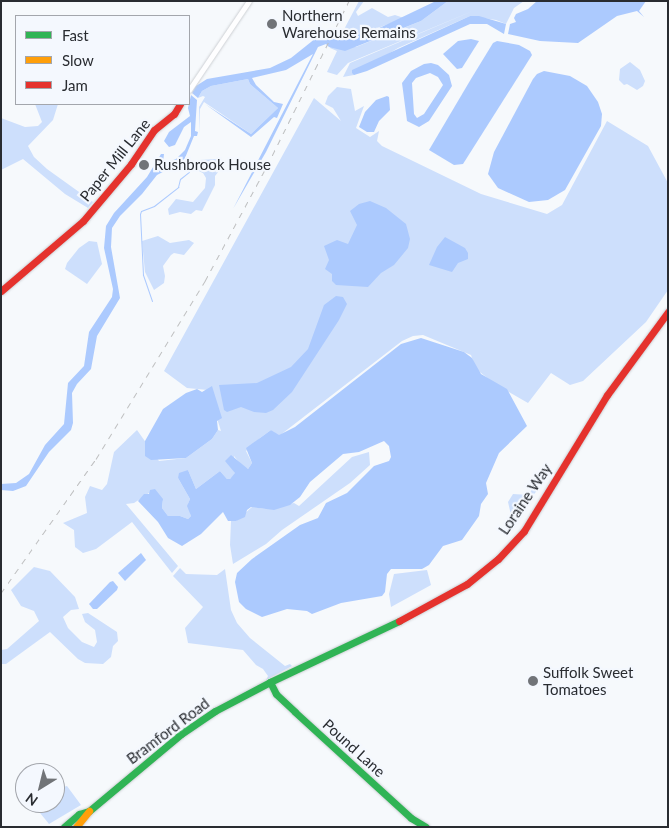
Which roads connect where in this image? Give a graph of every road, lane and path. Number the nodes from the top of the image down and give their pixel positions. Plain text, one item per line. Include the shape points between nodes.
1 (249, 1) edge
2 (190, 89) edge
3 (179, 105) edge
4 (1, 291) edge
5 (668, 312) edge
6 (270, 682) junction
7 (89, 811) junction
8 (64, 827) edge
9 (76, 827) edge
10 (426, 827) edge

1 - 2 street
3 - 4 main road, Paper Mill Lane via 174,114 154,130 100,203
5 - 6 main road, Loraine Way via 607,395 524,530 498,559 467,584 425,609
6 - 7 main road, Bramford Road via 194,725
6 - 10 main road, Pound Lane via 276,694 301,718
7 - 8 main road, Bramford Road via 79,814
7 - 9 main road, Bramford Road

